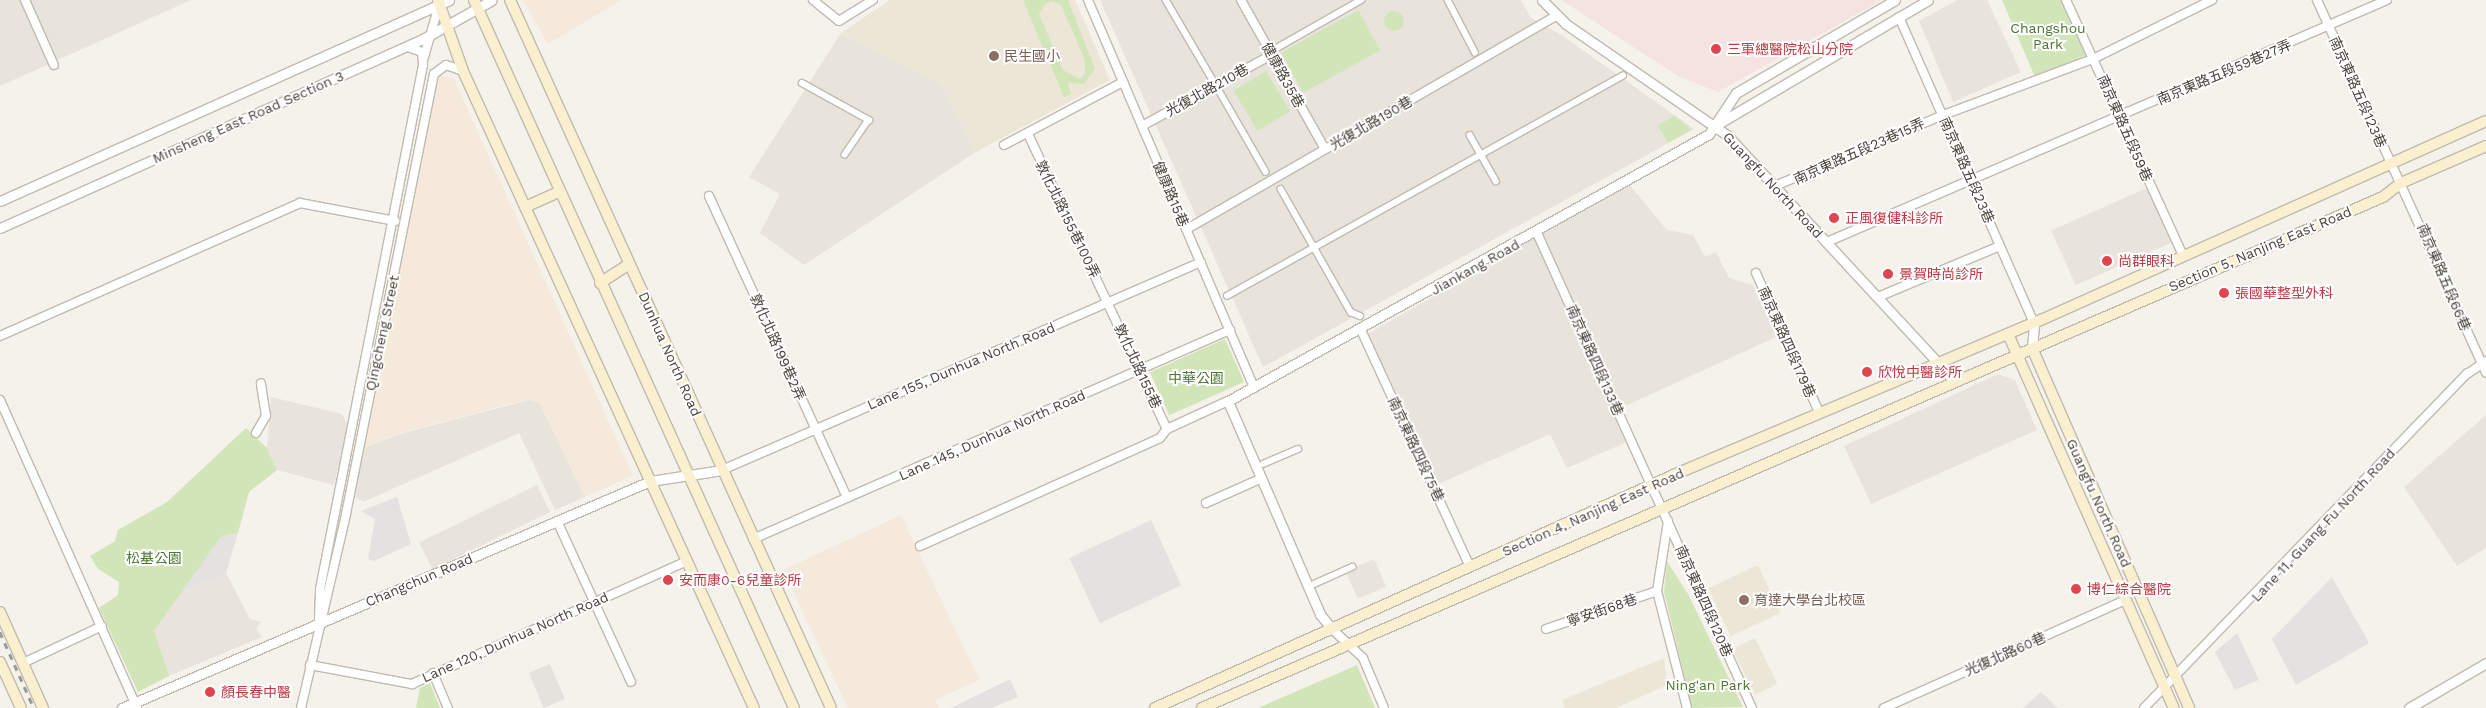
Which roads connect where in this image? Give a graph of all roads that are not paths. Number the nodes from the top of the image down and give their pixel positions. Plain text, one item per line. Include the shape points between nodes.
1 (25, 0) edge
2 (449, 0) edge
3 (492, 0) edge
4 (510, 0) edge
5 (813, 0) edge
6 (873, 0) edge
7 (1088, 0) edge
8 (1166, 0) edge
9 (1241, 0) edge
10 (1361, 0) edge
11 (1448, 0) edge
12 (1542, 0) edge
13 (1894, 0) edge
14 (1928, 0) edge
15 (2066, 0) edge
16 (2212, 0) edge
17 (2317, 0) edge
18 (2387, 0) edge
19 (438, 2) edge
20 (476, 4) edge
21 (1556, 16) junction
22 (1899, 17) junction
23 (445, 27) junction
24 (2329, 27) junction
25 (430, 35) junction
26 (402, 49) junction
27 (1274, 52) junction
28 (1475, 52) dead end
29 (424, 57) junction
30 (2093, 59) junction
31 (54, 65) dead end
32 (462, 71) junction
33 (1623, 76) dead end
34 (1213, 80) dead end
35 (1123, 82) junction
36 (802, 83) dead end
37 (1220, 92) dead end
38 (1943, 115) junction
39 (2120, 117) junction
40 (2486, 121) edge
41 (1715, 125) junction
42 (1142, 126) junction
43 (1028, 134) junction
44 (1470, 135) dead end
45 (1004, 145) dead end
46 (2486, 146) edge
47 (1325, 150) junction
48 (845, 155) dead end
49 (1481, 155) junction
50 (2390, 165) junction
51 (1266, 172) dead end
52 (1971, 180) junction
53 (1496, 182) dead end
54 (2401, 183) junction
55 (1775, 186) junction
56 (1281, 188) dead end
57 (558, 192) junction
58 (709, 196) dead end
59 (0, 201) edge
60 (525, 207) junction
61 (393, 220) junction
62 (405, 222) junction
63 (0, 228) edge
64 (1186, 229) junction
65 (1536, 233) junction
66 (1827, 242) junction
67 (2000, 246) junction
68 (1315, 247) junction
69 (2183, 256) junction
70 (1201, 262) junction
71 (629, 264) junction
72 (1756, 273) dead end
73 (600, 283) junction
74 (1227, 296) dead end
75 (1878, 297) junction
76 (1109, 303) junction
77 (1360, 316) dead end
78 (2034, 322) junction
79 (1230, 330) junction
80 (1361, 330) junction
81 (2008, 334) junction
82 (0, 336) edge
83 (2032, 348) junction
84 (2017, 354) junction
85 (1939, 362) junction
86 (2484, 362) edge
87 (1139, 370) junction
88 (2486, 372) edge
89 (1955, 381) junction
90 (261, 383) dead end
91 (1254, 388) junction
92 (0, 400) edge
93 (1228, 401) junction
94 (1819, 412) junction
95 (815, 429) junction
96 (1167, 429) junction
97 (256, 433) dead end
98 (1298, 450) dead end
99 (1263, 464) dead end
100 (722, 470) junction
101 (688, 475) junction
102 (1262, 478) junction
103 (650, 481) junction
104 (1653, 486) junction
105 (847, 498) junction
106 (1206, 503) dead end
107 (1663, 507) junction
108 (557, 521) junction
109 (1668, 521) junction
110 (753, 539) junction
111 (920, 546) dead end
112 (687, 561) junction
113 (1352, 567) dead end
114 (1470, 567) junction
115 (1314, 584) dead end
116 (1658, 591) junction
117 (2126, 600) junction
118 (594, 602) junction
119 (0, 612) edge
120 (319, 623) junction
121 (102, 626) junction
122 (1546, 628) dead end
123 (1332, 629) junction
124 (1350, 643) junction
125 (0, 662) edge
126 (23, 663) junction
127 (2486, 663) edge
128 (310, 665) junction
129 (433, 674) junction
130 (2175, 676) junction
131 (630, 682) dead end
132 (2164, 687) junction
133 (136, 705) edge
134 (21, 708) edge
135 (43, 708) edge
136 (122, 708) edge
137 (301, 708) edge
138 (448, 708) edge
139 (754, 708) edge
140 (794, 708) edge
141 (831, 708) edge
142 (1155, 708) edge
143 (1202, 708) edge
144 (1384, 708) edge
145 (1687, 708) edge
146 (1752, 708) edge
147 (1884, 708) edge
148 (2144, 708) edge
149 (2174, 708) edge
150 (2189, 708) edge
151 (2409, 708) edge

1 - 31 street
2 - 19 street, Minsheng East Road Section 3
3 - 20 street, Minsheng East Road Section 3
4 - 71 main road, Dunhua North Road
5 - 6 street via 839,21
7 - 35 street, 健康路15巷
8 - 34 street
9 - 27 street, 健康路35巷
10 - 27 street
11 - 28 street
12 - 21 street, Guangfu North Road
13 - 41 street, Jiankang Road via 1736,93
14 - 22 street, Jiankang Road
15 - 30 street, 南京東路五段59巷
16 - 30 street, 南京東路五段23巷15弄
17 - 24 street, 南京東路五段123巷
18 - 24 street, 南京東路五段59巷27弄
19 - 23 main road
19 - 25 street, Qingcheng Street
19 - 59 street, Minsheng East Road Section 3
20 - 23 street, Minsheng East Road Section 3
20 - 57 main road
21 - 41 street, Guangfu North Road
21 - 47 street, 光復北路190巷
22 - 38 street, 南京東路五段23巷
22 - 41 street, Jiankang Road
23 - 25 street, Minsheng East Road Section 3
23 - 32 main road
24 - 39 street, 南京東路五段59巷27弄
24 - 50 street, 南京東路五段123巷
25 - 26 street, Minsheng East Road Section 3
25 - 29 street, Qingcheng Street
26 - 29 street via 415,47
26 - 63 street, Minsheng East Road Section 3
27 - 42 street, 光復北路210巷
27 - 47 street, 健康路35巷
29 - 61 street, Qingcheng Street
30 - 38 street, 南京東路五段23巷15弄
30 - 39 street, 南京東路五段59巷
32 - 60 main road
32 - 62 street, Qingcheng Street via 446,65 434,74
33 - 49 street
35 - 42 street, 健康路15巷
35 - 43 street
36 - 48 street via 869,120
37 - 51 street
38 - 52 street, 南京東路五段23巷
38 - 55 street, 南京東路五段23巷15弄
39 - 52 street, 南京東路五段59巷27弄
39 - 69 street, 南京東路五段59巷
40 - 50 main road, Section 5, Nanjing East Road
41 - 55 street, Guangfu North Road
41 - 65 street, Jiankang Road via 1709,134
42 - 64 street, 健康路15巷
43 - 45 street
43 - 76 street, 敦化北路155巷100弄
44 - 49 street
46 - 54 main road, Section 5, Nanjing East Road
47 - 64 street, 光復北路190巷
49 - 53 street
49 - 68 street
50 - 54 street, 南京東路五段123巷
50 - 69 main road, Section 5, Nanjing East Road
52 - 66 street, 南京東路五段59巷27弄
52 - 67 street, 南京東路五段23巷
54 - 83 main road, Section 5, Nanjing East Road via 2383,198
54 - 86 street, 南京東路五段66巷
55 - 66 street, Guangfu North Road
56 - 68 street
57 - 60 main road
57 - 73 main road
58 - 95 street, 敦化北路199巷2弄
60 - 103 main road
61 - 62 street
61 - 82 street via 300,203
61 - 120 street, Qingcheng Street via 320,589
62 - 120 street, Qingcheng Street via 346,514
64 - 70 street, 健康路15巷
65 - 80 street, Jiankang Road
65 - 104 street, 南京東路四段133巷
66 - 75 street, Guangfu North Road
67 - 75 street
67 - 78 street, 南京東路五段23巷
68 - 74 street
68 - 77 street via 1351,312
69 - 78 main road, Section 5, Nanjing East Road
70 - 76 street, Lane 155, Dunhua North Road
70 - 79 street, 健康路15巷
71 - 73 main road
71 - 100 main road, Dunhua North Road
72 - 94 street, 南京東路四段179巷
73 - 101 main road
75 - 85 street, Guangfu North Road
76 - 87 street, 敦化北路155巷
76 - 95 street, Lane 155, Dunhua North Road
78 - 81 main road, Section 4, Nanjing East Road
78 - 83 street, Guangfu North Road
79 - 87 street, Lane 145, Dunhua North Road
79 - 91 street, 健康路15巷
80 - 91 street, Jiankang Road
80 - 114 street, 南京東路四段75巷
81 - 84 main road, Guangfu North Road
81 - 85 main road, Section 4, Nanjing East Road
83 - 84 main road, Section 4, Nanjing East Road
83 - 130 main road, Guangfu North Road
84 - 89 main road, Section 4, Nanjing East Road
84 - 117 main road, Guangfu North Road
85 - 89 street, Guangfu North Road
85 - 94 main road, Section 4, Nanjing East Road
86 - 88 street, 南京東路五段66巷
86 - 130 street, Lane 11, Guang Fu North Road via 2467,374
87 - 96 street, 敦化北路155巷
87 - 105 street, Lane 145, Dunhua North Road
89 - 107 main road, Section 4, Nanjing East Road
90 - 97 street via 266,416
91 - 93 street, Jiankang Road
92 - 121 street
93 - 96 street, Jiankang Road
93 - 102 street
94 - 104 main road, Section 4, Nanjing East Road
95 - 100 street, Lane 155, Dunhua North Road
95 - 105 street, 敦化北路199巷2弄
96 - 111 street, Jiankang Road via 1160,438
98 - 99 street
100 - 101 street, Changchun Road
100 - 110 main road, Dunhua North Road
101 - 103 street, Changchun Road
101 - 140 main road
102 - 106 street
102 - 123 street via 1320,614
103 - 108 street, Changchun Road
103 - 112 main road
104 - 107 street, 南京東路四段133巷
104 - 114 main road, Section 4, Nanjing East Road
105 - 110 street, Lane 145, Dunhua North Road
107 - 109 street, 南京東路四段120巷
107 - 124 main road, Section 4, Nanjing East Road via 1582,546
108 - 118 street
108 - 120 street, Changchun Road
109 - 116 street
109 - 146 street, 南京東路四段120巷
110 - 141 main road, Dunhua North Road
112 - 118 street, Lane 120, Dunhua North Road
112 - 139 main road
113 - 115 street
114 - 123 main road, Section 4, Nanjing East Road
116 - 122 street, 寧安街68巷
116 - 145 street
117 - 132 main road, Guangfu North Road
117 - 147 street, 光復北路60巷
118 - 129 street, Lane 120, Dunhua North Road
118 - 131 street
119 - 126 main road
120 - 128 street, Qingcheng Street
120 - 133 street, Changchun Road
121 - 126 street
121 - 133 street
123 - 124 street
123 - 142 main road, Section 4, Nanjing East Road
124 - 143 main road, Section 4, Nanjing East Road
124 - 144 street via 1363,658
125 - 134 main road
126 - 135 main road
127 - 151 street
128 - 129 street, Lane 120, Dunhua North Road via 412,684
128 - 137 street, Qingcheng Street
129 - 138 street
130 - 132 street, Lane 11, Guang Fu North Road
130 - 150 main road, Guangfu North Road
132 - 148 street, Lane 11, Guang Fu North Road
132 - 149 main road, Guangfu North Road
133 - 136 street, Changchun Road

